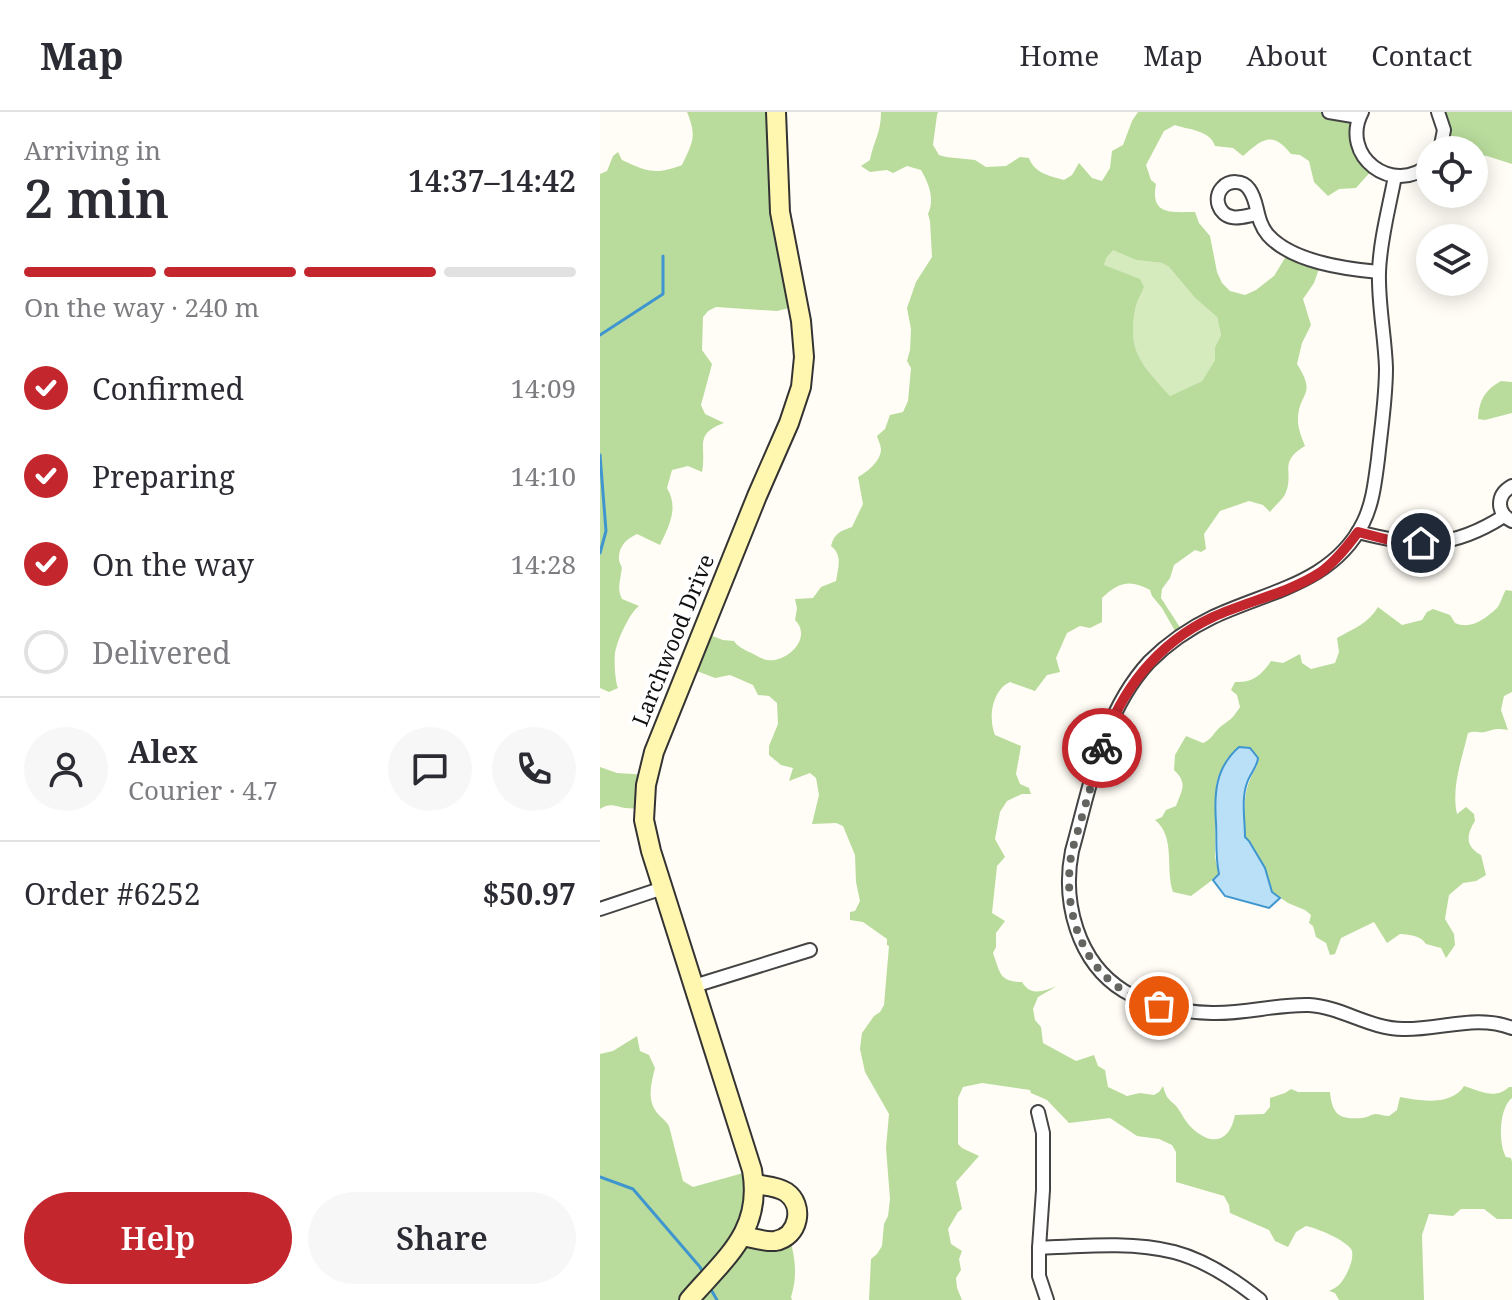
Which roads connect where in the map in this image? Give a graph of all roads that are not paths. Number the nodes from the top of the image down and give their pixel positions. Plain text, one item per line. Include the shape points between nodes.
1 (776, 112) edge
2 (1329, 112) edge
3 (1438, 112) edge
4 (1361, 115) edge
5 (1443, 136) edge
6 (1416, 173) edge
7 (1395, 176) junction
8 (1257, 214) dead end
9 (1379, 272) junction
10 (1512, 486) edge
11 (1508, 519) edge
12 (1358, 532) junction
13 (663, 888) junction
14 (600, 909) edge
15 (810, 950) dead end
16 (694, 986) junction
17 (1512, 1028) edge
18 (1038, 1112) dead end
19 (755, 1184) junction
20 (743, 1236) junction
21 (1039, 1248) junction
22 (690, 1299) edge
23 (1047, 1300) edge
24 (1260, 1300) edge

1 - 13 street, Larchwood Drive via 780,212 801,321 801,387 654,752 644,820
2 - 4 street
3 - 5 street
4 - 7 street via 1360,151 1374,168
6 - 7 street
7 - 9 street
8 - 9 street via 1266,232 1288,251 1338,267
9 - 12 street via 1385,390 1373,497
10 - 11 street via 1500,498 1500,511
11 - 12 street via 1436,543
12 - 17 street via 1321,571 1212,617 1177,639 1132,684 1108,730 1072,851 1068,883 1075,926 1107,977 1159,1006 1215,1013 1309,1005 1400,1029 1474,1022
13 - 14 street
13 - 16 street, Larchwood Drive
15 - 16 street
16 - 19 street, Larchwood Drive
18 - 21 street via 1043,1133
19 - 20 street, Larchwood Drive
19 - 20 street via 779,1188 793,1199 795,1226 774,1241
20 - 22 street, Larchwood Drive
21 - 23 street via 1039,1276
21 - 24 street via 1144,1247 1175,1252 1212,1268

